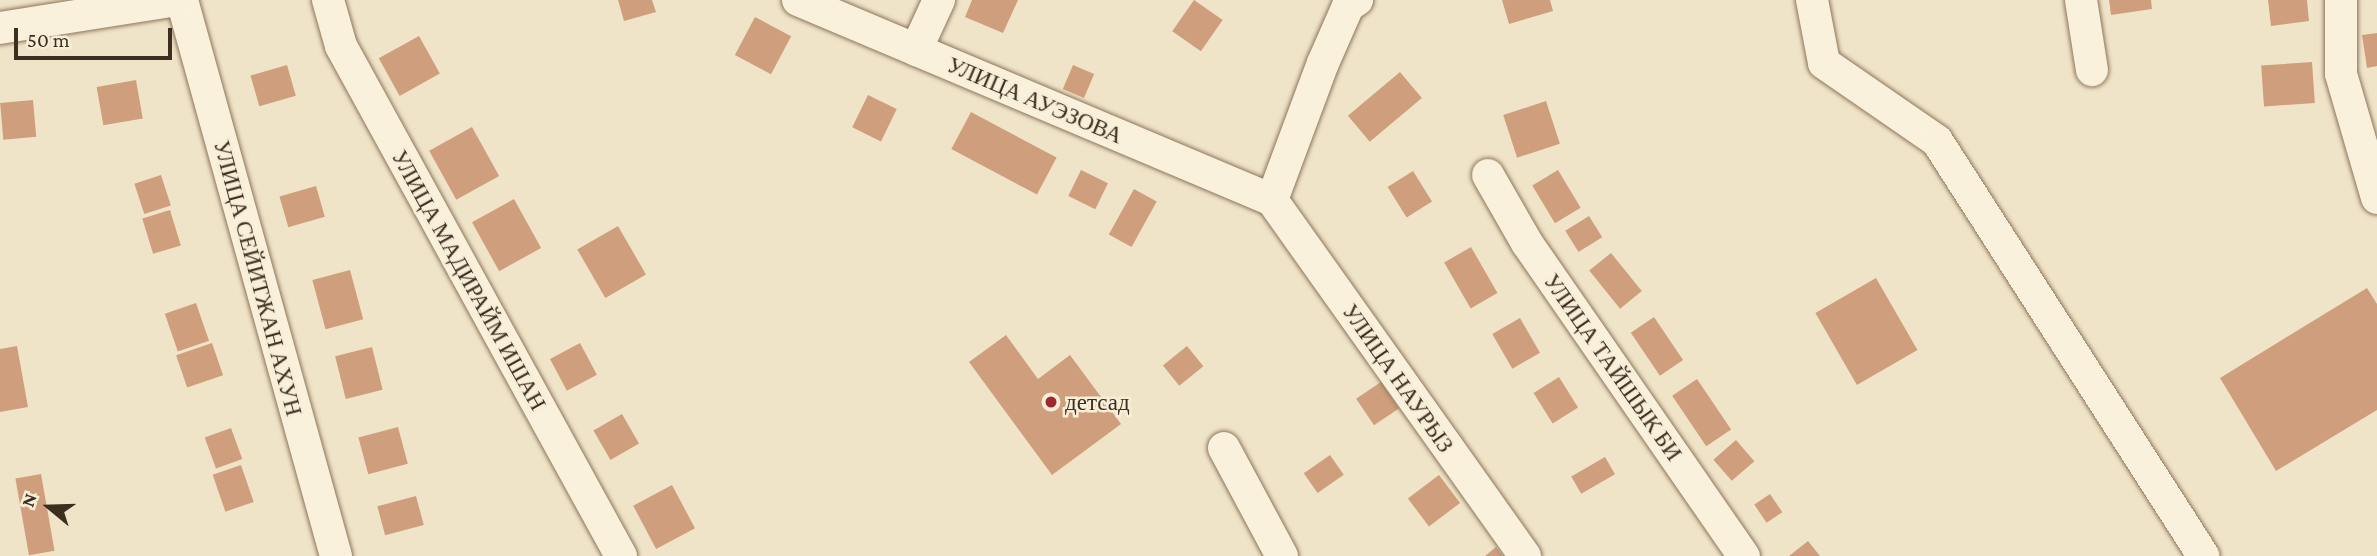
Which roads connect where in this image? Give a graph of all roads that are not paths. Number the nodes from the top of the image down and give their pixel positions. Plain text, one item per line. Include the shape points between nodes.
1 (176, 0) edge
2 (182, 0) edge
3 (328, 0) edge
4 (798, 0) edge
5 (939, 0) edge
6 (1357, 0) edge
7 (1812, 0) edge
8 (2081, 0) edge
9 (2341, 0) edge
10 (0, 28) edge
11 (916, 50) junction
12 (2092, 70) dead end
13 (1488, 175) dead end
14 (2377, 198) edge
15 (1272, 200) junction
16 (1224, 448) dead end
17 (336, 556) edge
18 (621, 556) edge
19 (1282, 556) edge
20 (1525, 556) edge
21 (1744, 556) edge
22 (2203, 556) edge

1 - 10 street
2 - 17 street, УЛИЦА СЕЙИТЖАН АХУН
3 - 18 street, УЛИЦА МАДИРАЙМ ИШАН via 341,47
4 - 11 street, УЛИЦА АУЭЗОВА
5 - 11 street
6 - 15 street via 1343,17
7 - 22 street via 1824,63 1937,141
8 - 12 street
9 - 14 street via 2341,74
11 - 15 street, УЛИЦА АУЭЗОВА
13 - 21 street, УЛИЦА ТАЙШЫК БИ via 1527,243
15 - 20 street, УЛИЦА НАУРЫЗ
16 - 19 street

